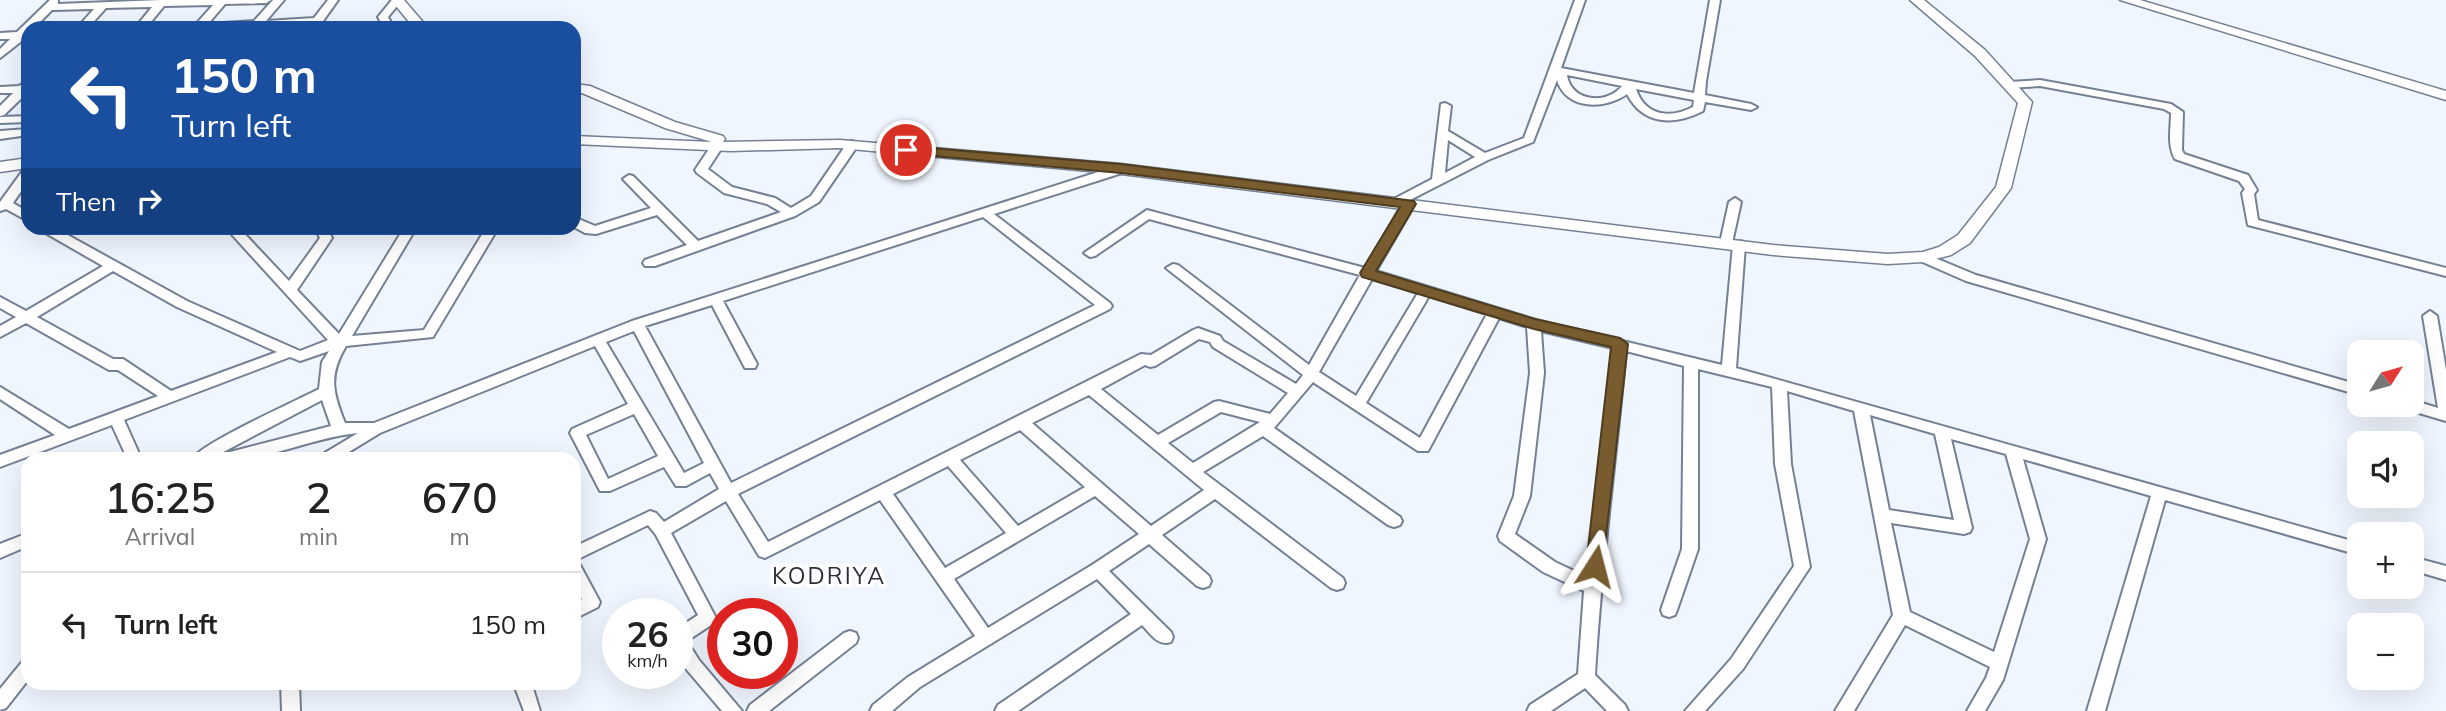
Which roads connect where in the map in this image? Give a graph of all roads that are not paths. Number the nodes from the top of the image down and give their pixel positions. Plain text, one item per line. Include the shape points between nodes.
1 (266, 0) edge
2 (279, 0) edge
3 (333, 0) edge
4 (396, 0) edge
5 (1580, 0) edge
6 (1715, 0) edge
7 (1916, 0) edge
8 (2126, 0) edge
9 (222, 1) edge
10 (161, 3) junction
11 (52, 4) edge
12 (103, 5) junction
13 (37, 21) edge
14 (88, 21) edge
15 (146, 21) edge
16 (204, 21) edge
17 (260, 21) edge
18 (317, 21) edge
19 (385, 21) edge
20 (412, 21) edge
21 (21, 35) edge
22 (0, 36) edge
23 (21, 38) edge
24 (0, 55) edge
25 (1559, 70) junction
26 (1629, 84) junction
27 (2009, 85) junction
28 (21, 88) edge
29 (581, 89) edge
30 (0, 90) edge
31 (21, 92) edge
32 (2446, 96) edge
33 (1698, 97) junction
34 (1445, 106) dead end
35 (1751, 107) dead end
36 (0, 113) edge
37 (21, 119) edge
38 (0, 120) edge
39 (1442, 132) junction
40 (21, 133) edge
41 (0, 135) edge
42 (581, 140) edge
43 (756, 144) junction
44 (852, 145) junction
45 (717, 146) junction
46 (1485, 157) junction
47 (21, 164) edge
48 (0, 167) edge
49 (1121, 169) junction
50 (629, 178) dead end
51 (1438, 179) junction
52 (21, 181) edge
53 (1735, 202) dead end
54 (1403, 203) junction
55 (3, 205) edge
56 (658, 210) junction
57 (791, 213) junction
58 (985, 213) junction
59 (21, 214) edge
60 (581, 225) edge
61 (58, 235) edge
62 (238, 235) edge
63 (324, 235) edge
64 (406, 235) edge
65 (488, 235) edge
66 (1732, 244) junction
67 (696, 247) junction
68 (1090, 253) dead end
69 (1923, 257) junction
70 (650, 263) dead end
71 (111, 267) junction
72 (1172, 268) dead end
73 (2446, 272) edge
74 (1367, 273) junction
75 (289, 291) junction
76 (1425, 292) junction
77 (715, 298) junction
78 (0, 302) edge
79 (1495, 313) junction
80 (2430, 316) dead end
81 (25, 317) junction
82 (637, 324) junction
83 (1534, 324) junction
84 (0, 331) edge
85 (598, 339) junction
86 (338, 342) junction
87 (1620, 344) junction
88 (290, 352) junction
89 (1691, 362) junction
90 (750, 364) dead end
91 (1729, 371) junction
92 (1310, 373) junction
93 (1779, 384) junction
94 (2347, 387) edge
95 (1090, 388) junction
96 (1296, 391) junction
97 (0, 392) edge
98 (326, 393) junction
99 (170, 397) junction
100 (1359, 403) junction
101 (637, 406) junction
102 (1861, 408) junction
103 (2424, 408) edge
104 (2446, 414) edge
105 (116, 418) junction
106 (1022, 423) junction
107 (1268, 424) junction
108 (340, 429) junction
109 (375, 429) junction
110 (1942, 431) junction
111 (68, 436) junction
112 (1157, 443) junction
113 (24, 452) edge
114 (131, 452) edge
115 (213, 452) edge
116 (253, 452) edge
117 (338, 452) edge
118 (2013, 452) junction
119 (21, 453) edge
120 (950, 458) junction
121 (667, 459) junction
122 (0, 461) edge
123 (711, 467) junction
124 (1192, 471) junction
125 (1096, 489) junction
126 (729, 491) junction
127 (1215, 491) junction
128 (883, 492) junction
129 (2159, 494) junction
130 (1882, 515) junction
131 (1394, 521) dead end
132 (662, 531) junction
133 (1016, 534) junction
134 (1151, 536) junction
135 (21, 542) edge
136 (2347, 546) edge
137 (0, 551) edge
138 (581, 551) edge
139 (2424, 567) edge
140 (1098, 569) junction
141 (2446, 573) edge
142 (943, 577) junction
143 (1203, 581) dead end
144 (581, 582) edge
145 (1338, 583) dead end
146 (1592, 587) junction
147 (581, 608) edge
148 (1669, 610) dead end
149 (1143, 615) junction
150 (1902, 616) junction
151 (693, 628) edge
152 (984, 636) junction
153 (1164, 637) dead end
154 (850, 638) dead end
155 (1999, 663) junction
156 (693, 665) edge
157 (21, 676) edge
158 (1586, 678) junction
159 (290, 690) edge
160 (525, 690) edge
161 (0, 702) edge
162 (532, 709) dead end
163 (291, 711) edge
164 (733, 711) edge
165 (756, 711) edge
166 (880, 711) edge
167 (1004, 711) edge
168 (1536, 711) edge
169 (1619, 711) edge
170 (1694, 711) edge
171 (1844, 711) edge
172 (1976, 711) edge
173 (2096, 711) edge

1 - 9 street
2 - 17 street
3 - 18 street
4 - 19 street via 383,17
4 - 20 street
5 - 25 street
6 - 33 street
7 - 27 street via 1980,53
8 - 32 street
9 - 10 street
9 - 16 street
10 - 12 street
10 - 15 street
11 - 12 street
11 - 13 street
12 - 14 street
21 - 22 street
23 - 24 street
25 - 26 street
25 - 26 street via 1566,91 1588,102 1611,100 1622,95
25 - 46 street via 1529,141
26 - 33 street
26 - 33 street via 1641,108 1658,117 1675,120 1694,112 1699,109
27 - 69 street via 2025,102 2003,187 1964,239
27 - 73 street via 2040,83 2167,106 2178,111 2179,156 2244,178 2250,190 2252,222
28 - 30 street
29 - 43 street via 670,125 715,139
31 - 36 street
33 - 35 street
34 - 39 street
37 - 38 street
39 - 46 street
39 - 51 street
40 - 41 street
42 - 45 street
43 - 44 street
43 - 45 street
44 - 49 street
44 - 57 street via 815,199
45 - 57 street via 701,170 727,190 771,201
46 - 51 street
47 - 48 street
49 - 54 street
49 - 58 street
50 - 56 street
51 - 54 street
52 - 55 street
53 - 66 street
54 - 66 street
54 - 74 street
55 - 59 street
56 - 60 street via 596,230
56 - 67 street
57 - 67 street
58 - 77 street
58 - 126 street via 1105,306
61 - 71 street
62 - 75 street
63 - 75 street
64 - 86 street
65 - 86 street via 428,334
66 - 69 street via 1845,257
66 - 91 street
67 - 70 street
68 - 74 street via 1147,215
69 - 94 street via 1971,278
71 - 81 street
71 - 88 street
72 - 92 street
74 - 76 street
74 - 92 street
75 - 86 street
76 - 79 street
76 - 100 street
77 - 82 street
77 - 90 street
78 - 81 street
79 - 83 street
79 - 100 street via 1423,447
80 - 104 street
81 - 84 street
81 - 99 street
82 - 85 street
82 - 123 street via 704,444
83 - 87 street
83 - 146 street via 1537,373 1522,496 1506,536 1549,567
85 - 101 street
85 - 109 street
86 - 88 street via 300,356
86 - 98 street via 329,362
87 - 89 street
87 - 146 street
88 - 99 street
89 - 91 street
89 - 148 street via 1690,549
91 - 93 street
92 - 96 street
92 - 100 street
93 - 102 street
93 - 170 street via 1783,464 1802,567 1737,664
95 - 96 street via 1198,333
95 - 106 street
95 - 112 street
96 - 107 street
97 - 111 street
98 - 108 street
98 - 115 street
99 - 105 street
101 - 121 street
101 - 121 street via 578,433 605,487
102 - 110 street
102 - 130 street
103 - 104 street
105 - 111 street
105 - 114 street
106 - 120 street
106 - 125 street
107 - 112 street via 1219,406
107 - 124 street
107 - 131 street
108 - 109 street
108 - 116 street
109 - 117 street
110 - 118 street
110 - 130 street via 1964,528
111 - 113 street
112 - 124 street
118 - 129 street
118 - 155 street via 2038,539
119 - 122 street
120 - 128 street
120 - 133 street
121 - 123 street via 681,482
123 - 126 street
124 - 127 street
125 - 133 street
125 - 134 street
126 - 128 street via 765,551
126 - 132 street
127 - 134 street
127 - 145 street
128 - 142 street
129 - 136 street
129 - 173 street
130 - 150 street
132 - 138 street via 650,517
132 - 151 street via 708,618
133 - 142 street
134 - 140 street
134 - 143 street
135 - 137 street
139 - 141 street
140 - 149 street
140 - 152 street
142 - 152 street
144 - 147 street via 592,602
146 - 158 street
149 - 153 street
149 - 167 street
150 - 155 street
150 - 171 street
152 - 166 street via 914,682
154 - 165 street
155 - 172 street
156 - 164 street
157 - 161 street
158 - 168 street
158 - 169 street
159 - 163 street
160 - 162 street

